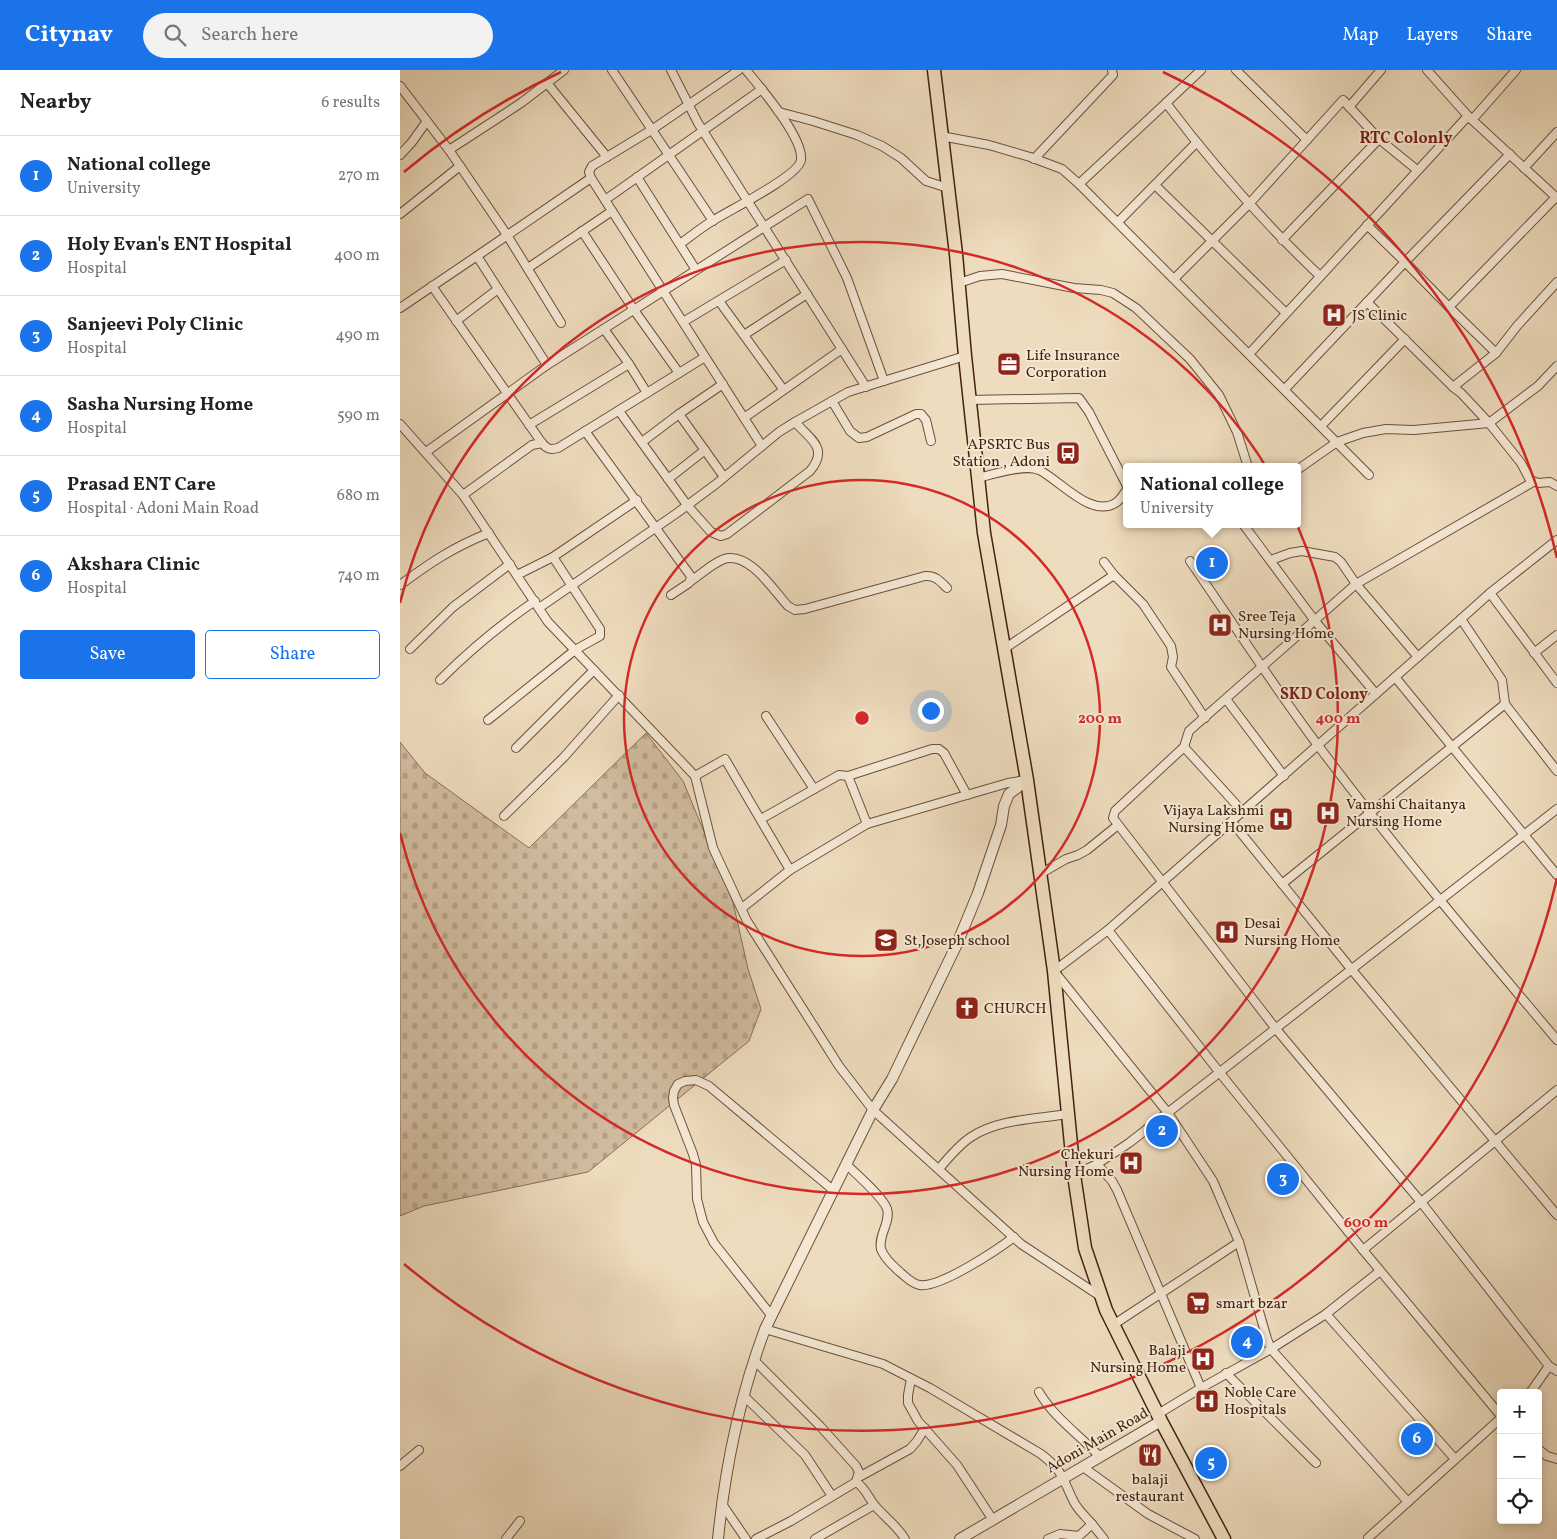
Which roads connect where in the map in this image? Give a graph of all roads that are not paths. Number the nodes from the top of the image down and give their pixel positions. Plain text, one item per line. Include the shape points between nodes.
1 (564, 70) edge
2 (612, 70) edge
3 (670, 70) edge
4 (739, 70) edge
5 (746, 70) edge
6 (934, 70) edge
7 (1201, 70) edge
8 (1236, 70) edge
9 (1380, 70) edge
10 (1427, 70) edge
11 (1516, 70) edge
12 (1115, 72) edge
13 (547, 83) junction
14 (400, 86) edge
15 (762, 89) junction
16 (1166, 103) junction
17 (689, 105) junction
18 (1349, 107) junction
19 (779, 112) junction
20 (1470, 118) junction
21 (427, 121) junction
22 (653, 129) junction
23 (703, 131) junction
24 (1557, 132) edge
25 (941, 136) junction
26 (1379, 139) junction
27 (1307, 140) junction
28 (1196, 143) junction
29 (449, 150) junction
30 (669, 154) junction
31 (1510, 154) junction
32 (400, 155) edge
33 (607, 157) junction
34 (1034, 159) junction
35 (460, 166) junction
36 (1524, 168) junction
37 (1418, 170) junction
38 (637, 177) junction
39 (591, 178) junction
40 (1079, 184) junction
41 (1155, 185) junction
42 (948, 188) junction
43 (1556, 198) edge
44 (606, 200) junction
45 (748, 200) junction
46 (1248, 204) junction
47 (612, 211) junction
48 (400, 214) edge
49 (713, 220) junction
50 (1118, 222) junction
51 (1367, 225) junction
52 (764, 227) junction
53 (582, 231) junction
54 (507, 235) junction
55 (1213, 240) junction
56 (1282, 240) junction
57 (680, 244) junction
58 (477, 256) junction
59 (786, 260) junction
60 (1405, 262) junction
61 (528, 268) junction
62 (696, 270) junction
63 (1320, 276) junction
64 (1174, 279) junction
65 (1557, 282) edge
66 (958, 283) junction
67 (432, 286) junction
68 (498, 289) junction
69 (664, 291) junction
70 (807, 294) junction
71 (719, 301) junction
72 (1367, 302) junction
73 (1449, 307) junction
74 (400, 308) edge
75 (634, 310) junction
76 (1286, 313) junction
77 (456, 321) junction
78 (683, 322) junction
79 (561, 323) dead end
80 (604, 329) junction
81 (744, 335) junction
82 (1405, 339) junction
83 (842, 349) junction
84 (1496, 352) junction
85 (1249, 354) junction
86 (964, 356) junction
87 (705, 357) junction
88 (547, 364) junction
89 (630, 364) junction
90 (1557, 366) edge
91 (679, 373) junction
92 (884, 381) junction
93 (723, 384) junction
94 (866, 387) junction
95 (1453, 387) junction
96 (1285, 389) junction
97 (783, 390) junction
98 (507, 393) junction
99 (647, 393) junction
100 (969, 400) junction
101 (832, 401) junction
102 (619, 411) junction
103 (679, 414) junction
104 (744, 418) junction
105 (795, 422) junction
106 (1489, 423) junction
107 (400, 424) edge
108 (529, 425) junction
109 (1321, 426) junction
110 (585, 431) junction
111 (930, 440) dead end
112 (642, 442) junction
113 (1337, 442) junction
114 (542, 443) junction
115 (762, 446) junction
116 (705, 450) junction
117 (426, 452) junction
118 (1247, 463) edge
119 (1301, 467) edge
120 (1369, 475) dead end
121 (724, 477) junction
122 (978, 478) junction
123 (668, 479) junction
124 (1123, 480) edge
125 (1533, 482) junction
126 (1557, 486) edge
127 (1123, 494) edge
128 (462, 495) junction
129 (637, 500) junction
130 (687, 506) junction
131 (654, 528) junction
132 (1246, 528) edge
133 (488, 532) junction
134 (1557, 540) edge
135 (553, 557) junction
136 (1271, 560) junction
137 (1190, 561) dead end
138 (1104, 562) dead end
139 (510, 564) junction
140 (517, 575) junction
141 (1114, 575) junction
142 (691, 580) junction
143 (1356, 584) junction
144 (570, 585) junction
145 (400, 586) edge
146 (947, 588) dead end
147 (1490, 593) junction
148 (671, 595) dead end
149 (537, 605) junction
150 (1461, 619) junction
151 (1315, 621) junction
152 (1557, 635) edge
153 (410, 649) dead end
154 (1004, 649) junction
155 (575, 650) junction
156 (1534, 653) junction
157 (1418, 657) junction
158 (1263, 667) junction
159 (594, 670) junction
160 (1395, 678) junction
161 (440, 680) dead end
162 (1557, 683) edge
163 (1376, 694) junction
164 (618, 695) junction
165 (1226, 699) junction
166 (1505, 704) junction
167 (766, 716) dead end
168 (1204, 718) junction
169 (488, 720) dead end
170 (1318, 746) junction
171 (1184, 747) junction
172 (1452, 747) junction
173 (516, 748) dead end
174 (1557, 771) edge
175 (695, 776) junction
176 (848, 776) junction
177 (1284, 776) junction
178 (1027, 780) junction
179 (814, 789) junction
180 (967, 795) junction
181 (1557, 810) edge
182 (1243, 812) junction
183 (1370, 814) junction
184 (504, 816) dead end
185 (761, 820) junction
186 (1232, 822) junction
187 (867, 824) junction
188 (1118, 825) junction
189 (1524, 834) junction
190 (790, 870) junction
191 (1040, 874) junction
192 (1557, 875) edge
193 (1162, 882) junction
194 (1282, 884) junction
195 (1440, 901) junction
196 (742, 908) junction
197 (1108, 930) junction
198 (1352, 970) junction
199 (1054, 971) junction
200 (1276, 1029) junction
201 (1557, 1040) edge
202 (1220, 1073) junction
203 (1557, 1090) edge
204 (873, 1110) junction
205 (1168, 1113) junction
206 (1068, 1114) junction
207 (1495, 1141) junction
208 (846, 1164) junction
209 (1097, 1164) junction
210 (939, 1169) junction
211 (1074, 1175) junction
212 (833, 1190) junction
213 (1421, 1202) junction
214 (1557, 1215) edge
215 (1014, 1237) junction
216 (1239, 1242) junction
217 (1363, 1250) junction
218 (1380, 1271) junction
219 (1161, 1294) junction
220 (1102, 1297) junction
221 (1326, 1314) junction
222 (771, 1315) junction
223 (1113, 1325) junction
224 (765, 1329) junction
225 (1271, 1349) junction
226 (754, 1360) junction
227 (1549, 1366) junction
228 (1557, 1371) edge
229 (1226, 1373) junction
230 (911, 1379) junction
231 (1201, 1388) junction
232 (1533, 1389) edge
233 (1039, 1392) dead end
234 (744, 1396) junction
235 (1497, 1412) edge
236 (1160, 1418) junction
237 (1497, 1421) edge
238 (925, 1428) junction
239 (419, 1450) dead end
240 (1542, 1452) edge
241 (1100, 1457) junction
242 (1455, 1459) junction
243 (1557, 1459) edge
244 (1316, 1462) dead end
245 (400, 1466) edge
246 (1083, 1467) junction
247 (1064, 1478) junction
248 (857, 1480) junction
249 (832, 1496) junction
250 (1408, 1502) junction
251 (722, 1504) junction
252 (874, 1505) junction
253 (993, 1520) junction
254 (520, 1521) dead end
255 (1092, 1524) junction
256 (506, 1539) edge
257 (718, 1539) edge
258 (746, 1539) edge
259 (756, 1539) edge
260 (815, 1539) edge
261 (906, 1539) edge
262 (960, 1539) edge
263 (1048, 1539) edge
264 (1104, 1539) edge
265 (1194, 1539) edge
266 (1224, 1539) edge
267 (1369, 1539) edge

1 - 13 street
2 - 22 street
3 - 17 street
4 - 17 street
5 - 15 street
6 - 25 main road
7 - 16 street
8 - 27 street
9 - 18 street
10 - 20 street
11 - 20 street
12 - 34 street
13 - 29 street
13 - 33 street
14 - 21 street
15 - 19 street
15 - 23 street
16 - 28 street
16 - 40 street
17 - 22 street
17 - 23 street
18 - 26 street
18 - 27 street via 1343,100
19 - 42 street via 857,135 882,146 926,181
19 - 45 street via 796,138 801,160 784,179
20 - 31 street
20 - 37 street
21 - 29 street
21 - 32 street
22 - 30 street
22 - 33 street
23 - 30 street
23 - 45 street
24 - 36 street
25 - 34 street via 989,145
25 - 42 main road
26 - 37 street
26 - 56 street
27 - 46 street
28 - 41 street
28 - 46 street
29 - 35 street
30 - 38 street
30 - 49 street
31 - 36 street
31 - 60 street
33 - 39 street via 590,169
34 - 40 street via 1062,168
35 - 48 street
35 - 54 street
36 - 43 street
37 - 51 street
38 - 44 street
38 - 57 street
39 - 44 street
39 - 54 street
40 - 50 street
41 - 50 street
41 - 55 street
42 - 66 main road
43 - 73 street
44 - 47 street
45 - 49 street
45 - 52 street
46 - 55 street
46 - 56 street
47 - 53 street
47 - 69 street
49 - 57 street
50 - 64 street
51 - 60 street
51 - 63 street
52 - 59 street
52 - 62 street
52 - 92 street via 808,199 847,278
53 - 61 street
53 - 75 street
54 - 58 street
54 - 61 street
55 - 64 street
55 - 76 street
56 - 63 street
57 - 62 street
58 - 67 street
58 - 68 street
59 - 70 street
59 - 71 street
60 - 72 street
60 - 73 street
61 - 79 street
62 - 69 street
63 - 76 street
64 - 85 street
65 - 84 street
66 - 86 main road
66 - 118 street via 1002,274 1113,293 1136,308 1190,359 1219,395 1237,432
67 - 74 street
67 - 77 street
68 - 77 street
68 - 88 street
69 - 75 street
69 - 78 street
70 - 81 street
70 - 83 street
71 - 78 street
71 - 81 street
72 - 82 street
72 - 96 street
73 - 84 street
75 - 80 street
75 - 91 street
76 - 85 street
77 - 98 street
78 - 87 street
80 - 88 street
80 - 89 street
81 - 97 street
82 - 95 street
82 - 109 street
83 - 94 street
83 - 97 street
84 - 95 street
85 - 96 street
86 - 92 street
86 - 100 main road
87 - 91 street
87 - 93 street
88 - 98 street
89 - 99 street
89 - 108 street
90 - 106 street via 1538,386
91 - 99 street
92 - 94 street
93 - 103 street
93 - 104 street
94 - 101 street
95 - 106 street
96 - 109 street
97 - 104 street
98 - 108 street
98 - 117 street
99 - 102 street
100 - 122 main road
100 - 124 street via 1079,398
101 - 105 street
101 - 111 street via 850,431 858,438 921,414 926,420
102 - 110 street
102 - 112 street
103 - 112 street
103 - 116 street
104 - 115 street
105 - 115 street
105 - 130 street via 818,448 818,462 810,471 721,536 712,532
106 - 113 street via 1414,430 1386,428
106 - 125 street
107 - 117 street
108 - 114 street
109 - 113 street
110 - 114 street via 558,448 547,448
110 - 129 street
112 - 123 street
113 - 119 street
113 - 120 street
114 - 128 street via 532,445
115 - 121 street
116 - 121 street
116 - 123 street
117 - 128 street
121 - 130 street
122 - 127 street via 1012,469 1038,470 1096,506 1117,502
122 - 154 main road
123 - 130 street
125 - 126 street via 1550,482
125 - 143 street
128 - 133 street
129 - 131 street
129 - 135 street
130 - 131 street
131 - 142 street
131 - 144 street
132 - 136 street
133 - 139 street
133 - 145 street via 436,558
134 - 147 street
135 - 140 street
135 - 144 street
136 - 143 street via 1290,553 1328,554 1341,562
136 - 151 street
137 - 158 street
138 - 141 street
139 - 140 street
139 - 153 street via 453,607
140 - 149 street
141 - 154 street
141 - 168 street via 1143,604 1171,646 1171,667
142 - 146 street via 724,559 742,560 752,565 795,610 931,575
142 - 148 street
143 - 151 street
143 - 157 street
144 - 149 street
144 - 155 street via 601,633
147 - 150 street
147 - 156 street
149 - 155 street via 548,622
149 - 161 street via 491,632
150 - 157 street
150 - 166 street via 1502,680
151 - 158 street
151 - 163 street
152 - 156 street
154 - 178 main road
155 - 159 street
155 - 169 street
156 - 162 street
157 - 160 street
158 - 165 street
158 - 170 street
159 - 164 street
159 - 173 street
160 - 163 street
160 - 172 street
163 - 170 street
164 - 175 street
164 - 184 street via 564,757
165 - 168 street
165 - 177 street
166 - 172 street
166 - 174 street
167 - 179 street
168 - 171 street via 1189,731
170 - 177 street
170 - 183 street
171 - 182 street
171 - 188 street via 1115,811 1113,818
172 - 183 street
172 - 189 street
175 - 185 street via 726,759
175 - 196 street via 713,848
176 - 179 street via 839,775
176 - 180 street via 918,752 939,749
176 - 187 street
177 - 182 street
178 - 180 street
178 - 191 main road
178 - 204 street via 1009,794 981,884 956,944 892,1079
179 - 185 street
180 - 187 street
181 - 189 street
182 - 186 street
183 - 194 street
183 - 195 street
185 - 190 street
186 - 193 street
186 - 194 street
187 - 190 street
188 - 191 street via 1087,850
188 - 193 street
189 - 192 street
189 - 195 street
190 - 196 street
191 - 199 main road
193 - 197 street
193 - 200 street
194 - 198 street
195 - 198 street
195 - 201 street
196 - 204 street via 839,1066
197 - 199 street
197 - 202 street
198 - 200 street
198 - 207 street
199 - 205 street
199 - 206 main road
200 - 202 street
200 - 213 street
202 - 205 street
202 - 217 street
203 - 207 street
204 - 208 street
204 - 210 street
205 - 209 street
205 - 216 street via 1213,1181
206 - 210 street via 998,1125 971,1136
206 - 211 main road
207 - 213 street
207 - 214 street
208 - 212 street
208 - 215 street via 884,1203 888,1217 881,1248 896,1269 913,1282 921,1285 934,1283 979,1262
209 - 211 street
209 - 219 street via 1117,1190
210 - 215 street
211 - 220 main road via 1085,1248
212 - 222 street
212 - 222 street via 709,1086 696,1080 678,1084 674,1091 674,1105 693,1154 697,1199 703,1222 714,1243
213 - 217 street
213 - 227 street
215 - 220 street
216 - 219 street
216 - 225 street
217 - 218 street
218 - 221 street
218 - 235 street
219 - 223 street
219 - 231 street
220 - 223 main road
221 - 225 street
221 - 242 street
222 - 224 street
223 - 236 main road
224 - 226 street
224 - 230 street via 883,1364
225 - 229 street
225 - 250 street
226 - 234 street
226 - 248 street via 856,1466
227 - 228 street
227 - 232 street
229 - 231 street
229 - 244 street
230 - 238 street via 908,1403
230 - 247 street via 1041,1454
231 - 236 street
233 - 241 street via 1055,1414
234 - 249 street via 805,1455
234 - 251 street
236 - 241 street, Adoni Main Road
236 - 266 main road, Adoni Main Road
237 - 242 street
238 - 248 street via 910,1449
238 - 253 street via 957,1465
239 - 245 street
240 - 243 street
241 - 246 street, Adoni Main Road
242 - 250 street
246 - 247 street, Adoni Main Road
246 - 265 street via 1148,1514
247 - 253 street, Adoni Main Road
247 - 255 street via 1075,1504
248 - 249 street
248 - 252 street
249 - 259 street
250 - 267 street
251 - 257 street
251 - 258 street
252 - 260 street
252 - 261 street
253 - 262 street, Adoni Main Road
254 - 256 street
255 - 263 street via 1079,1536 1060,1534
255 - 264 street

